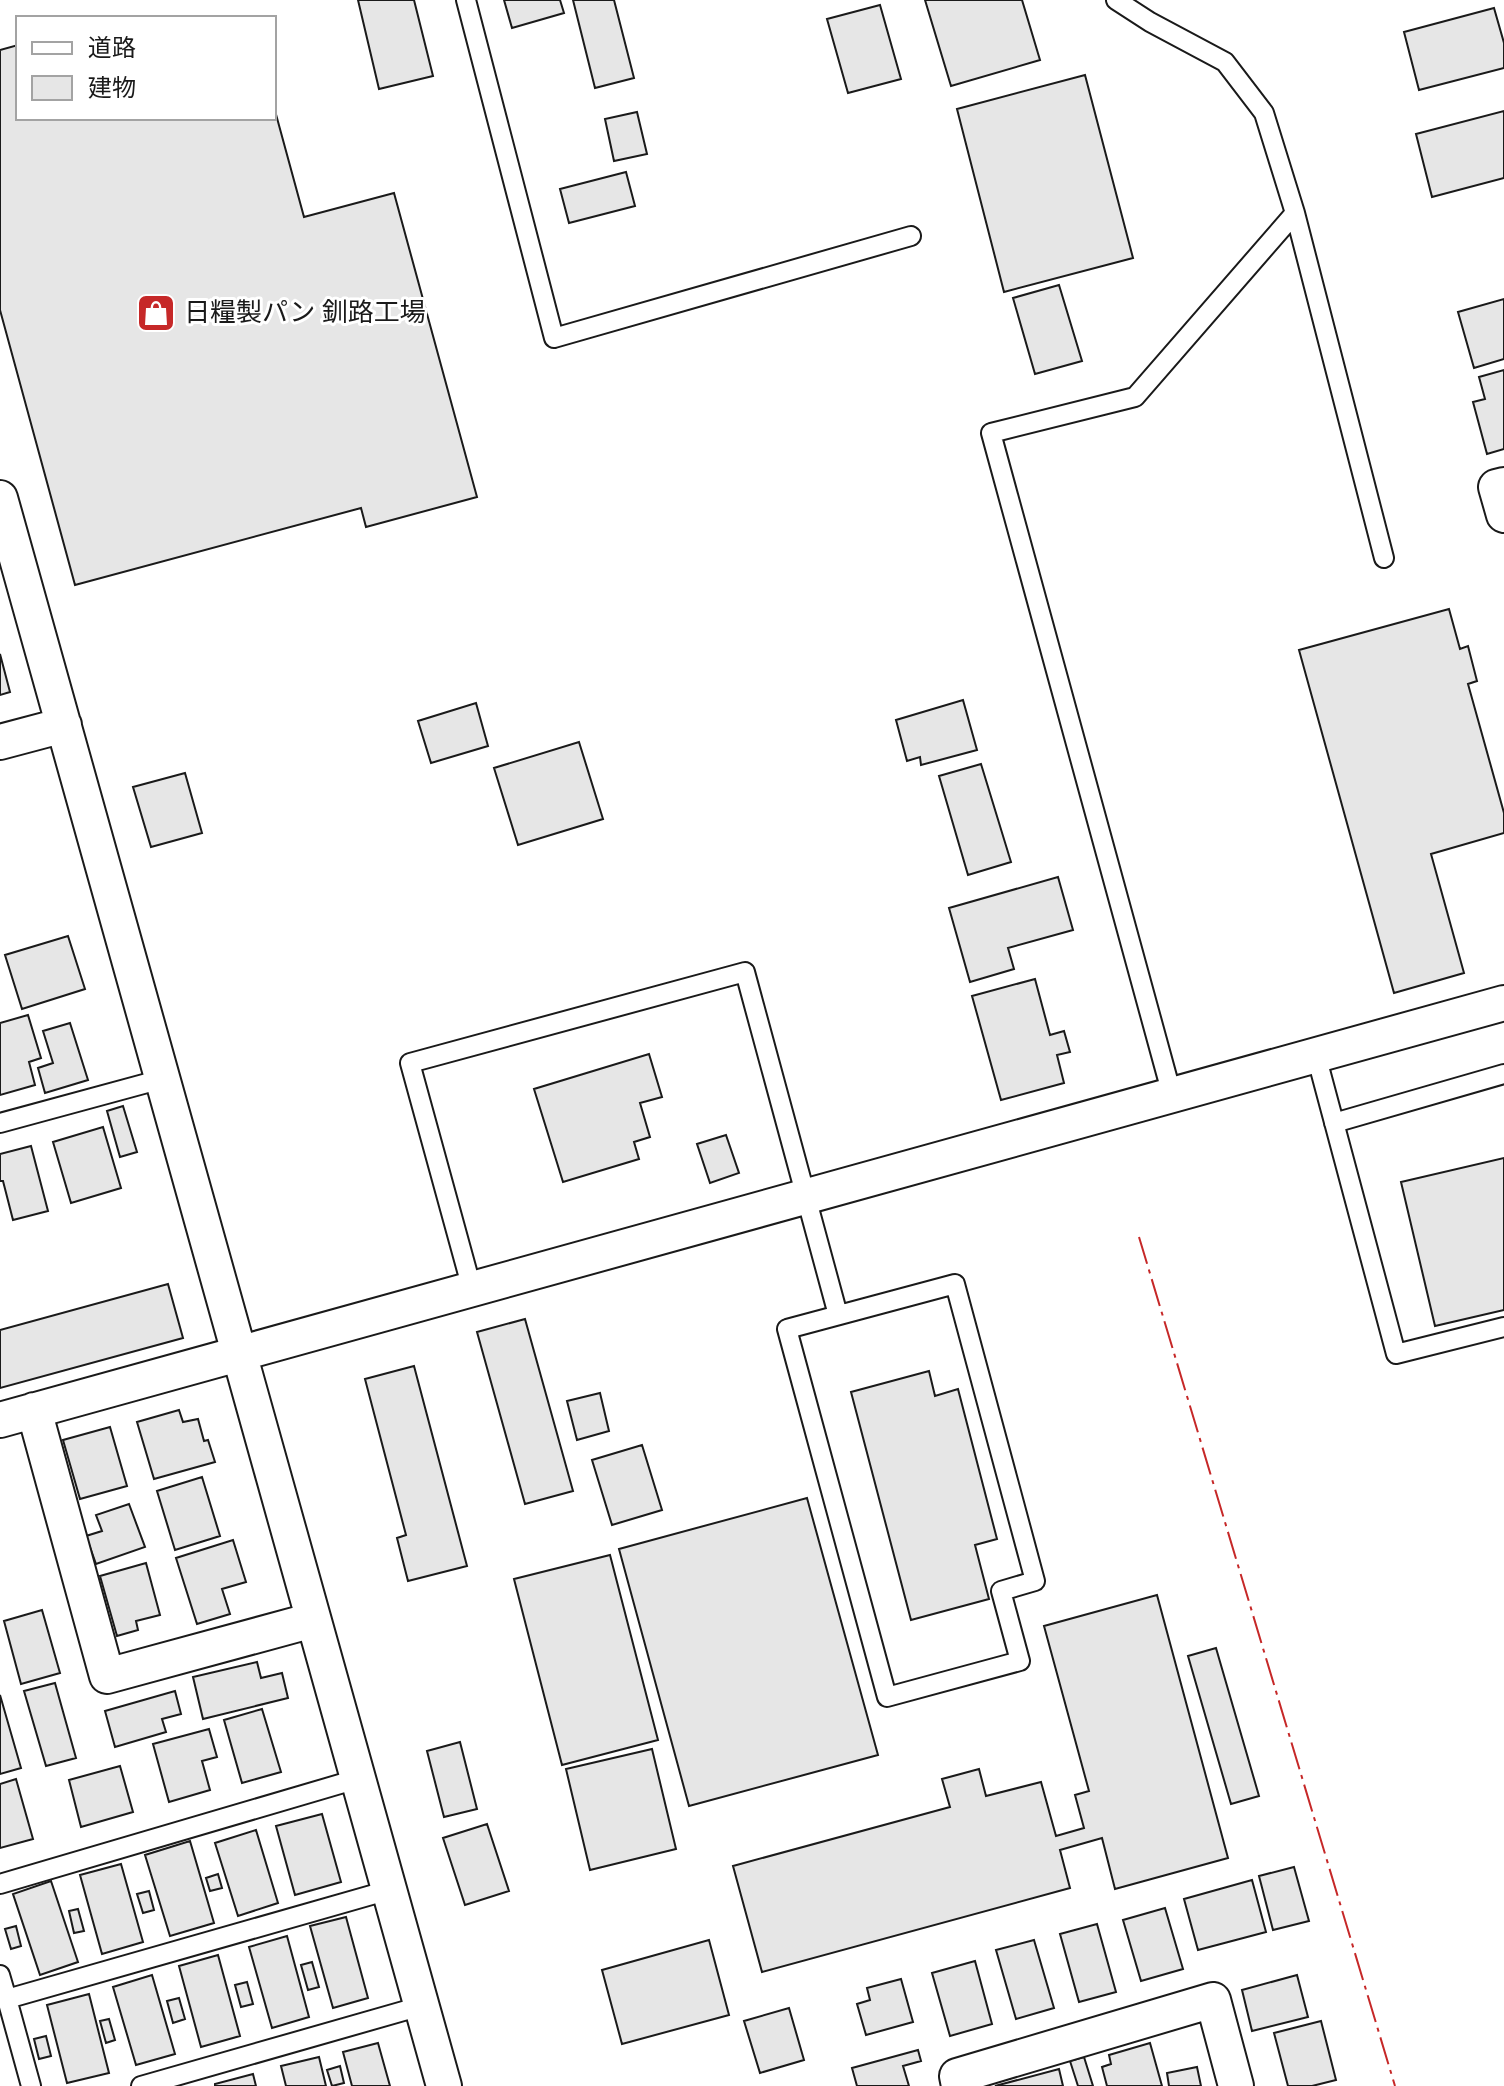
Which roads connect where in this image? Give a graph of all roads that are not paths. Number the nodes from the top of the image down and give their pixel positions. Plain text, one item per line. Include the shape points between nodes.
1 (466, 0) edge
2 (1116, 0) edge
3 (1295, 213) junction
4 (911, 236) dead end
5 (1504, 485) edge
6 (0, 498) edge
7 (1504, 515) edge
8 (1384, 558) dead end
9 (64, 725) junction
10 (0, 742) edge
11 (1504, 1003) edge
12 (1316, 1055) junction
13 (1504, 1074) edge
14 (162, 1079) junction
15 (1172, 1095) junction
16 (0, 1123) edge
17 (1334, 1123) junction
18 (805, 1196) junction
19 (472, 1289) junction
20 (838, 1315) junction
21 (1504, 1327) edge
22 (238, 1354) junction
23 (34, 1410) junction
24 (0, 1420) edge
25 (313, 1620) junction
26 (357, 1779) junction
27 (0, 1884) edge
28 (389, 1890) junction
29 (0, 1975) edge
30 (7, 1999) junction
31 (421, 2006) junction
32 (31, 2086) edge
33 (141, 2086) edge
34 (444, 2086) edge
35 (959, 2086) edge
36 (1236, 2086) edge

1 - 4 lane via 554,338
2 - 3 lane via 1225,62 1264,113
3 - 8 lane
3 - 15 lane via 1135,397 991,433
5 - 7 street via 1496,487
6 - 9 street
9 - 10 street
9 - 14 street
11 - 12 street
12 - 15 street
12 - 17 lane
13 - 17 lane
14 - 16 lane
14 - 22 street
15 - 18 street
17 - 21 lane via 1396,1354
18 - 19 street
18 - 19 lane via 745,972 410,1063
18 - 20 lane
19 - 22 street
20 - 20 lane via 955,1284 1035,1581 1001,1591 1020,1661 887,1697 787,1329
22 - 23 street
22 - 25 street
23 - 24 street
23 - 25 street via 107,1676
25 - 26 street
26 - 27 lane
26 - 28 street
28 - 30 lane
28 - 31 street
29 - 30 lane
30 - 32 lane
31 - 33 lane
31 - 34 street
35 - 36 street via 957,2076 1213,2000

